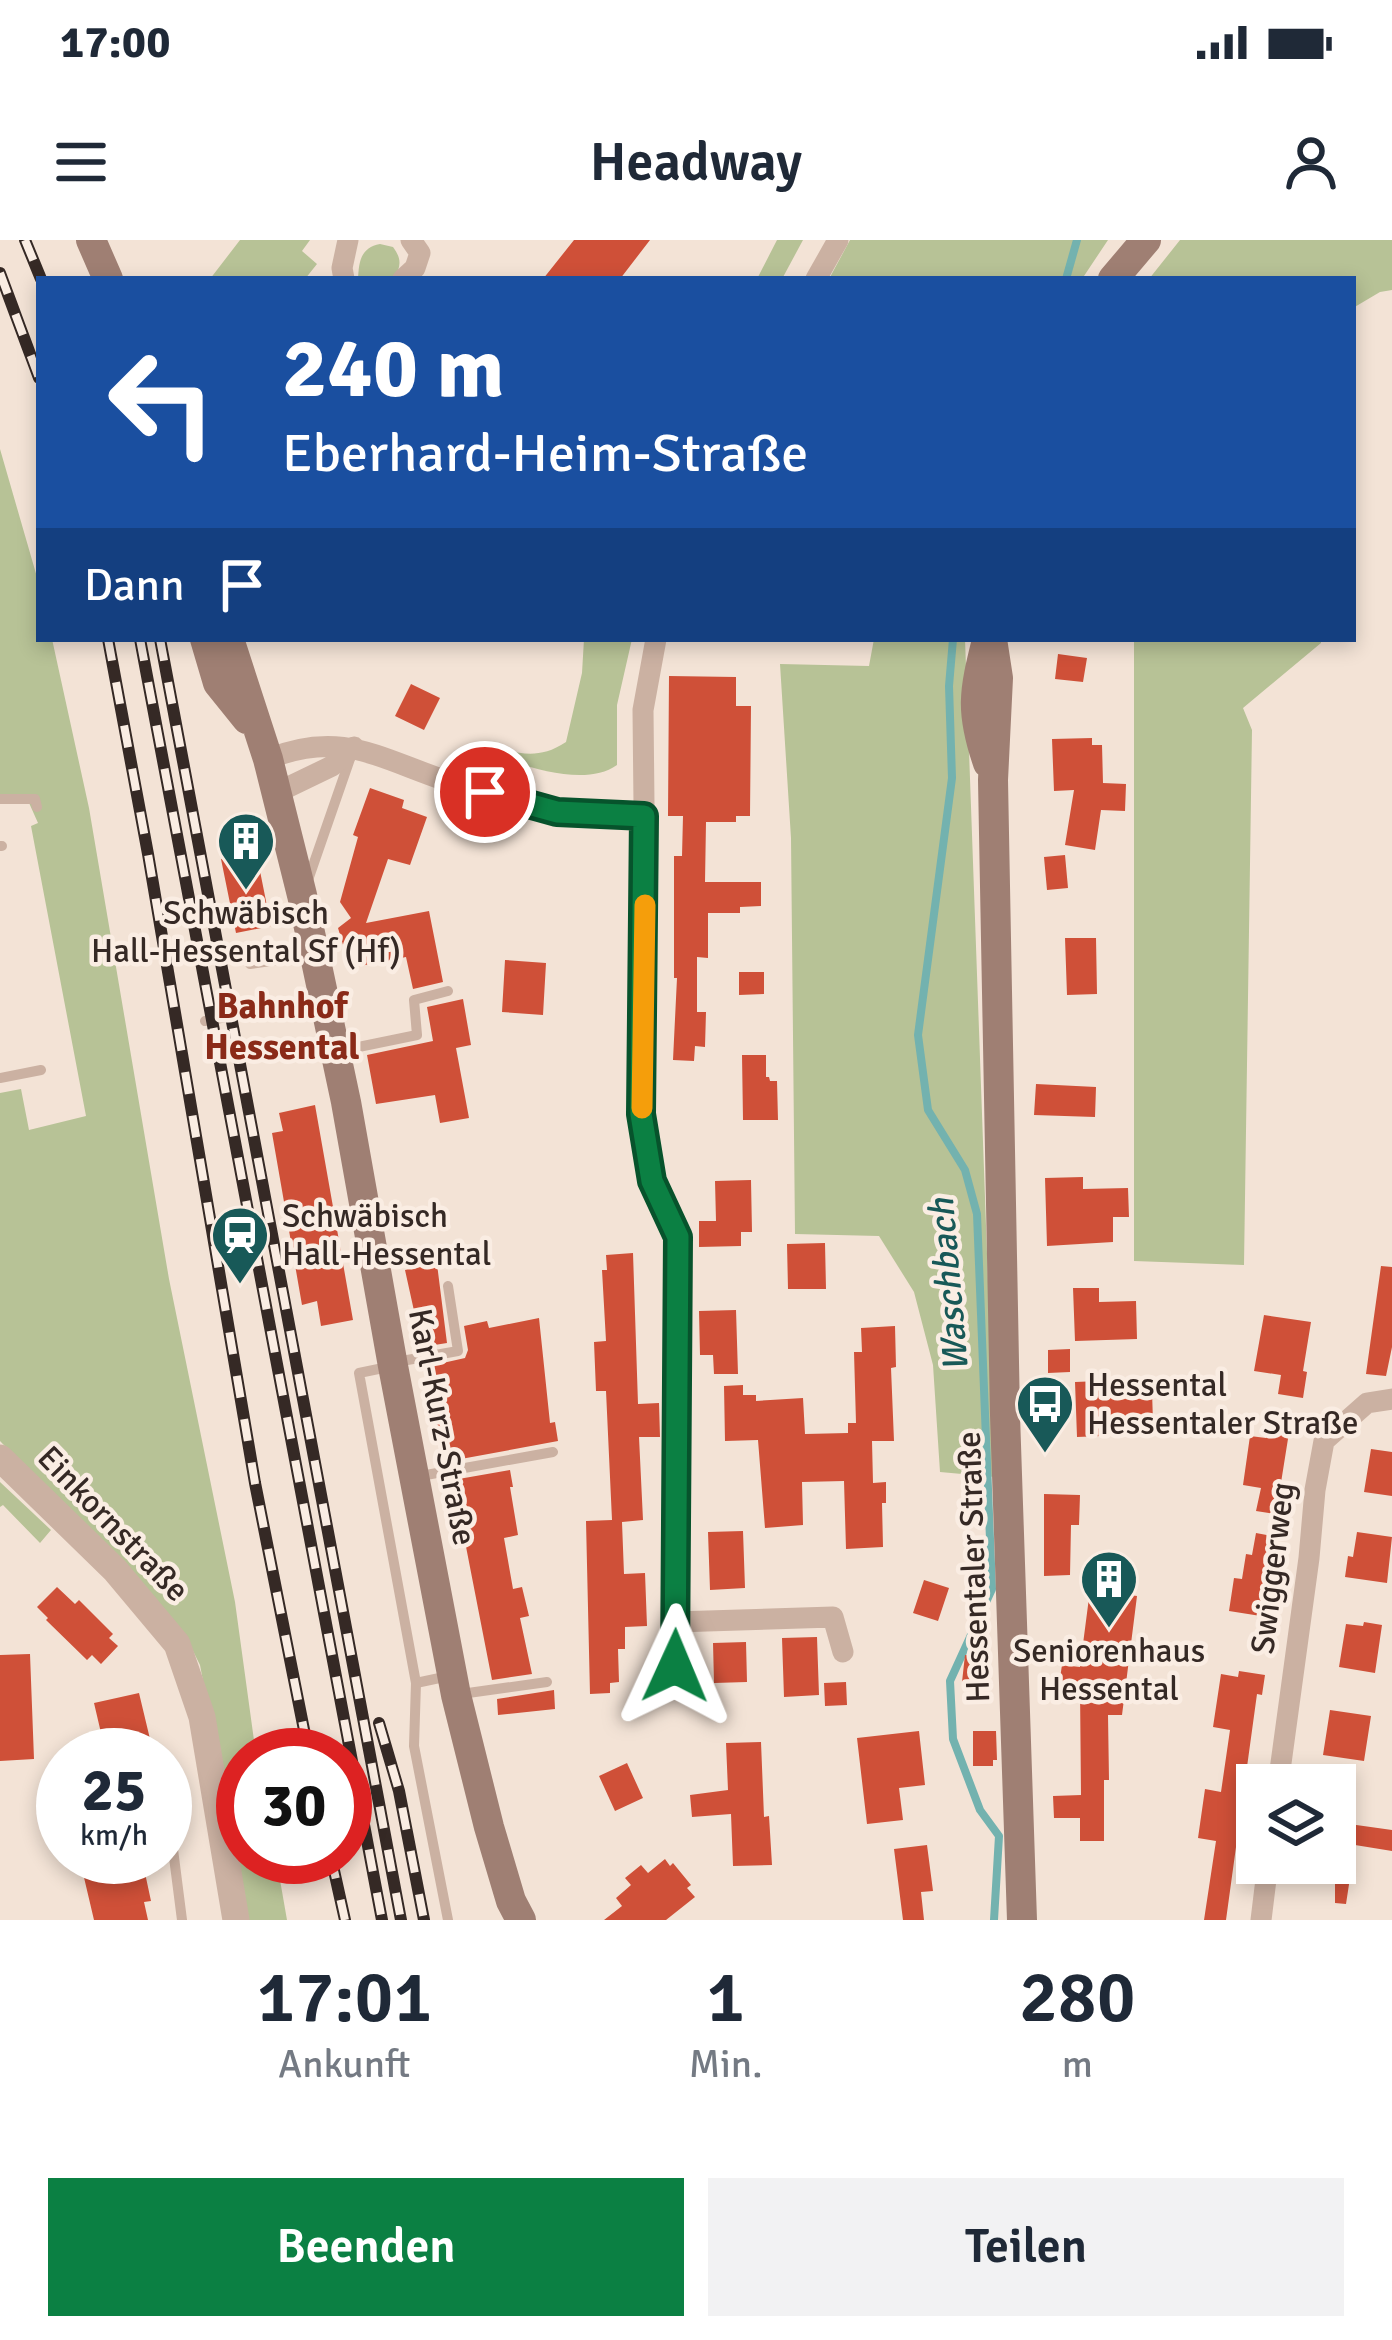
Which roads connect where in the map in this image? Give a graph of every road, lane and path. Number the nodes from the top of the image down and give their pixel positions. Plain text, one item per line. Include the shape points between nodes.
1 (91, 240) edge
2 (349, 240) edge
3 (838, 240) edge
4 (1142, 242) edge
5 (422, 244) edge
6 (107, 276) edge
7 (344, 276) edge
8 (406, 276) edge
9 (818, 276) edge
10 (1115, 276) edge
11 (206, 642) edge
12 (231, 642) edge
13 (655, 642) edge
14 (991, 642) edge
15 (263, 747) junction
16 (354, 747) junction
17 (276, 794) junction
18 (0, 799) edge
19 (37, 807) dead end
20 (644, 816) junction
21 (302, 895) junction
22 (315, 954) junction
23 (250, 964) dead end
24 (448, 991) dead end
25 (237, 1015) dead end
26 (205, 1021) dead end
27 (336, 1052) junction
28 (41, 1070) dead end
29 (0, 1078) edge
30 (448, 1286) dead end
31 (393, 1364) junction
32 (1392, 1399) edge
33 (553, 1452) dead end
34 (0, 1458) edge
35 (415, 1477) junction
36 (675, 1622) junction
37 (843, 1652) dead end
38 (675, 1666) dead end
39 (416, 1682) junction
40 (547, 1682) dead end
41 (454, 1685) junction
42 (1281, 1764) edge
43 (177, 1884) edge
44 (1265, 1884) edge
45 (182, 1920) edge
46 (236, 1920) edge
47 (448, 1920) edge
48 (520, 1920) edge
49 (1022, 1920) edge
50 (1261, 1920) edge

1 - 6 main road
2 - 7 street
3 - 9 street
4 - 10 main road
5 - 8 street
11 - 15 main road, Karl-Kurz-Straße via 218,683
12 - 15 main road, Karl-Kurz-Straße
13 - 20 street via 643,710
14 - 49 main road, Hessentaler Straße via 998,678 1005,1415
15 - 16 street
15 - 17 main road, Karl-Kurz-Straße
16 - 17 street
16 - 20 street via 557,812
16 - 21 lane
17 - 21 main road, Karl-Kurz-Straße
18 - 19 lane via 34,800
20 - 36 street via 641,1114 652,1181 678,1237
21 - 22 main road, Karl-Kurz-Straße
22 - 23 lane
22 - 27 main road, Karl-Kurz-Straße
24 - 27 lane via 414,1000 417,1035
25 - 26 lane
27 - 31 main road, Karl-Kurz-Straße
28 - 29 lane
30 - 31 lane via 458,1351
31 - 35 main road, Karl-Kurz-Straße
31 - 39 lane via 358,1373
32 - 42 street, Swiggerweg via 1367,1403 1324,1441
33 - 35 lane
34 - 46 street, Einkornstraße via 115,1570 177,1644 202,1717
35 - 41 main road, Karl-Kurz-Straße
36 - 37 street via 832,1617
36 - 38 street
39 - 41 lane
39 - 47 lane via 414,1746
40 - 41 lane
41 - 48 main road, Karl-Kurz-Straße
43 - 45 lane
44 - 50 street

